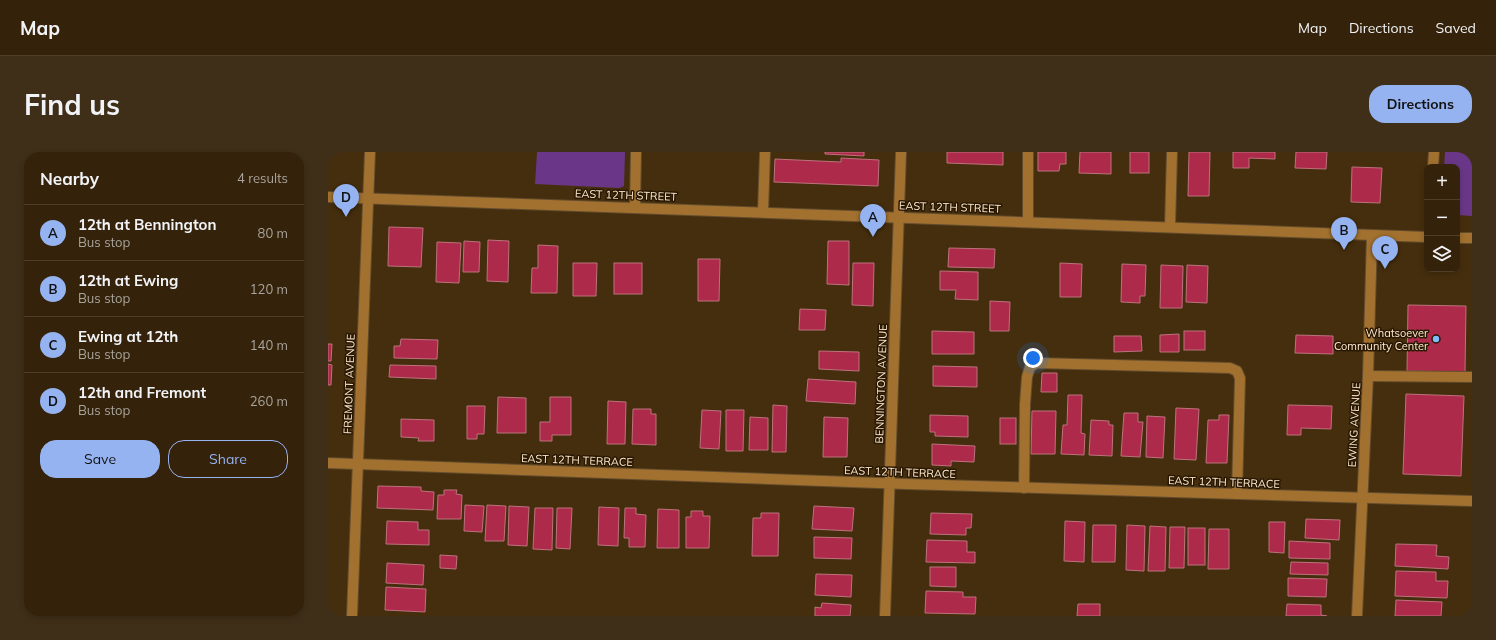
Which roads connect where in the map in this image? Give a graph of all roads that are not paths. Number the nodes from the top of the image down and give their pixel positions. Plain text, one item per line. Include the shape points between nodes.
1 (370, 152) edge
2 (636, 152) edge
3 (766, 152) edge
4 (901, 152) edge
5 (1028, 152) edge
6 (1172, 152) edge
7 (1434, 152) edge
8 (1433, 164) edge
9 (328, 197) edge
10 (368, 199) junction
11 (635, 208) junction
12 (763, 212) junction
13 (899, 217) junction
14 (1028, 222) junction
15 (1170, 228) junction
16 (1372, 235) junction
17 (1424, 237) edge
18 (1460, 238) edge
19 (1472, 238) edge
20 (1368, 376) junction
21 (1472, 377) edge
22 (328, 463) edge
23 (358, 464) junction
24 (890, 484) junction
25 (1024, 488) junction
26 (1237, 494) junction
27 (1362, 498) junction
28 (1472, 502) edge
29 (352, 616) edge
30 (885, 616) edge
31 (1357, 616) edge

1 - 10 street, FREMONT AVENUE
2 - 11 street
3 - 12 street
4 - 13 street, BENNINGTON AVENUE
5 - 14 street
6 - 15 street
7 - 8 street
9 - 10 street, EAST 12TH STREET
10 - 11 street, EAST 12TH STREET
10 - 23 street, FREMONT AVENUE
11 - 12 street, EAST 12TH STREET
12 - 13 street, EAST 12TH STREET
13 - 14 street, EAST 12TH STREET
13 - 24 street, BENNINGTON AVENUE
14 - 15 street, EAST 12TH STREET
15 - 16 street, EAST 12TH STREET
16 - 17 street, EAST 12TH STREET
16 - 20 street, EWING AVENUE
18 - 19 street
20 - 21 street
20 - 27 street, EWING AVENUE
22 - 23 street, EAST 12TH TERRACE
23 - 24 street, EAST 12TH TERRACE
23 - 29 street, FREMONT AVENUE
24 - 25 street, EAST 12TH TERRACE
24 - 30 street, BENNINGTON AVENUE
25 - 26 street, EAST 12TH TERRACE
25 - 26 street via 1025,404 1030,367 1037,363 1198,367 1230,368 1237,371 1240,378
26 - 27 street, EAST 12TH TERRACE
27 - 28 street, EAST 12TH TERRACE
27 - 31 street, EWING AVENUE

